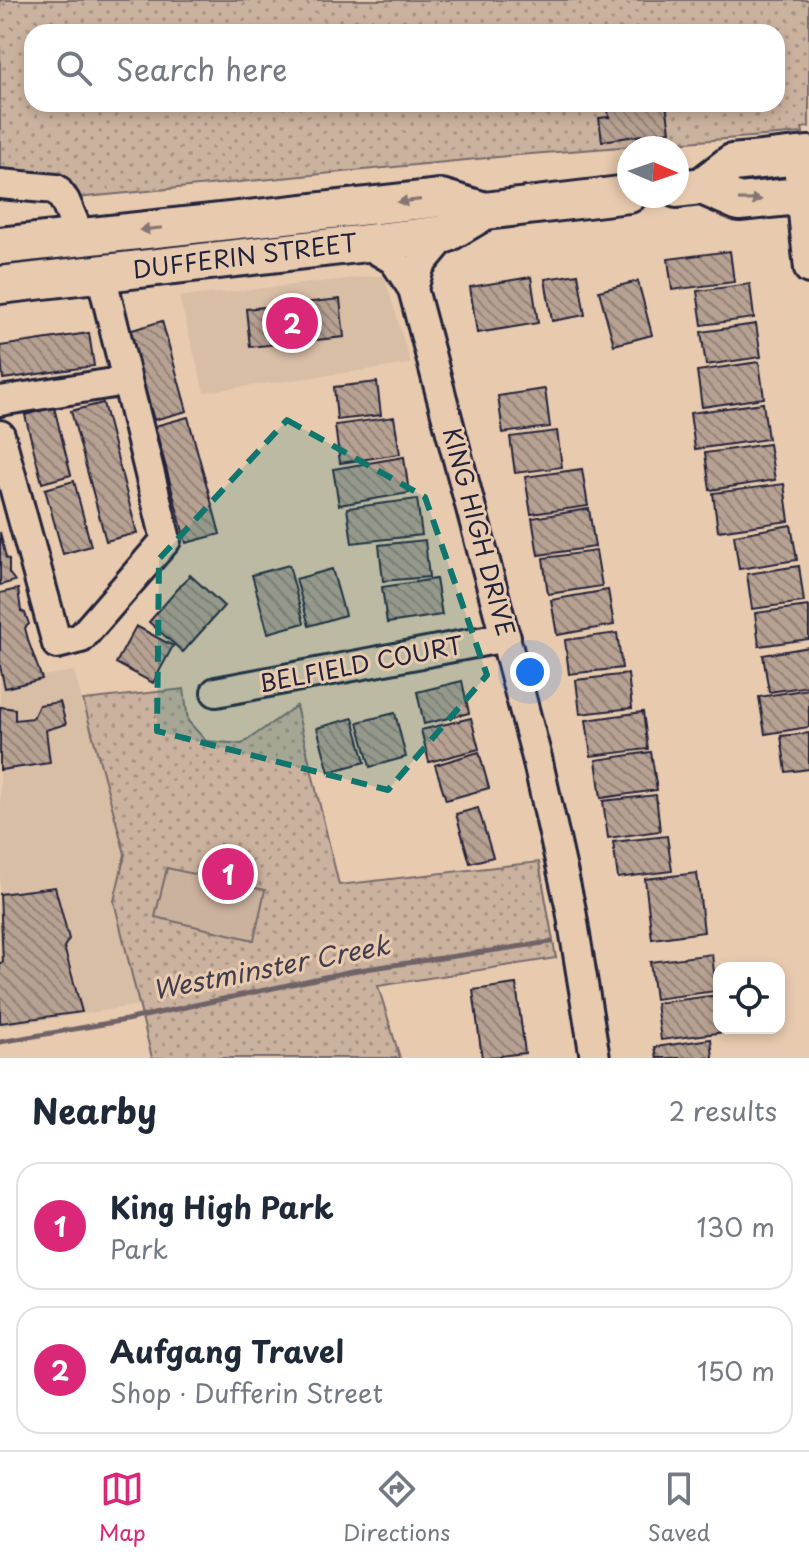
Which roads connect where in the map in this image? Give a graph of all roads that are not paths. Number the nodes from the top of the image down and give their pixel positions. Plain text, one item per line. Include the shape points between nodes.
1 (803, 155) edge
2 (0, 184) edge
3 (689, 187) edge
4 (617, 195) edge
5 (806, 196) edge
6 (485, 211) junction
7 (446, 234) junction
8 (72, 238) junction
9 (365, 243) junction
10 (0, 246) edge
11 (0, 254) edge
12 (809, 269) edge
13 (101, 274) junction
14 (0, 285) edge
15 (413, 289) junction
16 (126, 381) junction
17 (0, 401) edge
18 (0, 435) edge
19 (506, 637) junction
20 (216, 692) dead end
21 (595, 1058) edge

1 - 3 main road via 732,163
1 - 5 street
2 - 8 street via 56,189
3 -> 5 main road via 739,202
4 - 6 main road, DUFFERIN STREET
5 - 12 street
6 - 7 main road, DUFFERIN STREET
6 -> 8 main road, DUFFERIN STREET via 441,198
7 - 9 main road, DUFFERIN STREET
7 - 15 street via 420,265
8 - 10 main road, DUFFERIN STREET
8 - 11 main road
9 - 13 main road, DUFFERIN STREET
9 - 15 street, KING HIGH DRIVE via 394,260
13 - 14 main road, DUFFERIN STREET
13 - 16 street
15 - 19 street, KING HIGH DRIVE
16 - 17 street
16 - 18 street via 166,540 81,638 57,644
19 - 20 street, BELFIELD COURT
19 - 21 street, KING HIGH DRIVE via 571,910

